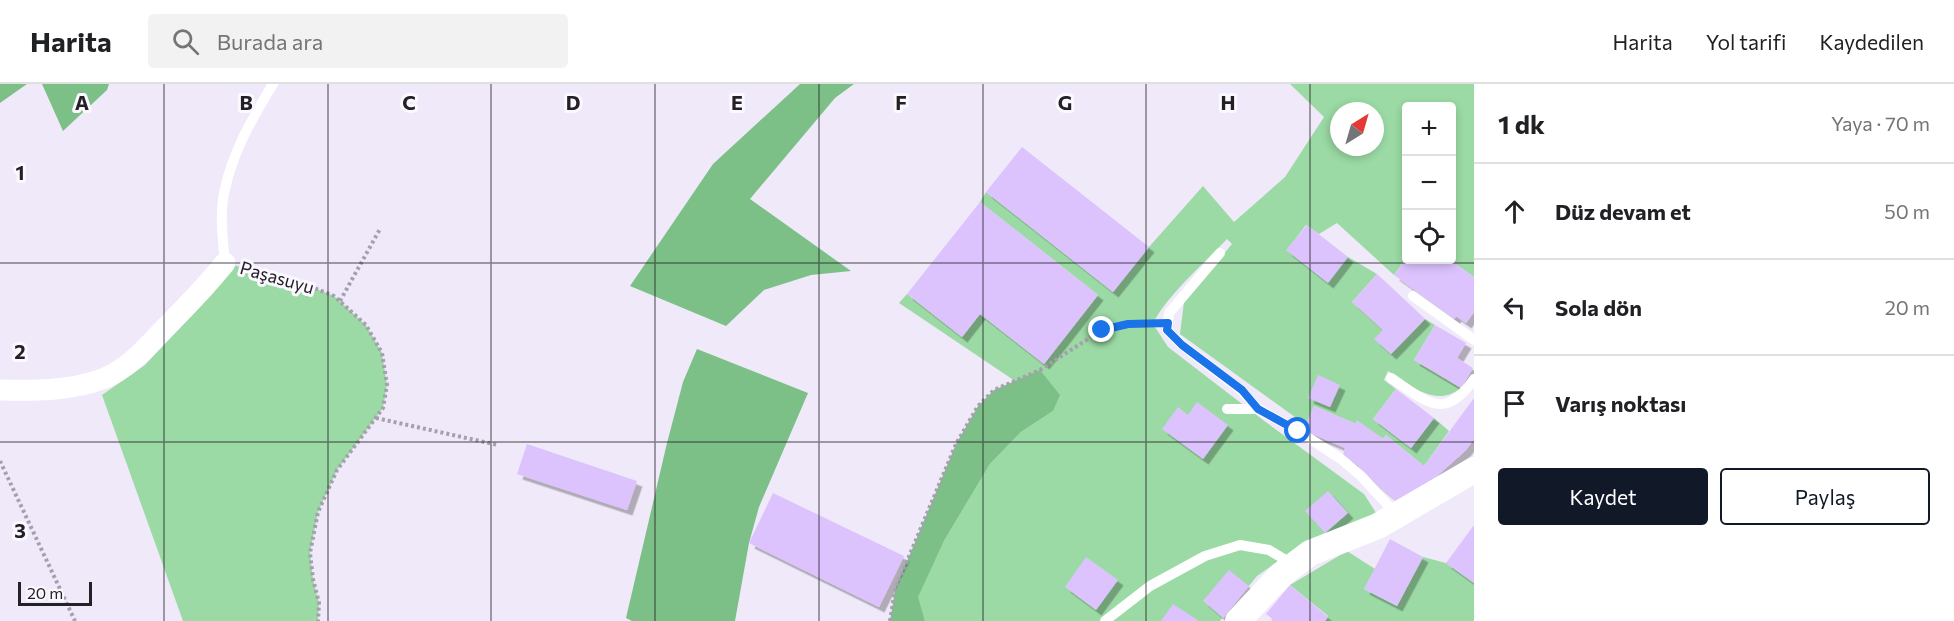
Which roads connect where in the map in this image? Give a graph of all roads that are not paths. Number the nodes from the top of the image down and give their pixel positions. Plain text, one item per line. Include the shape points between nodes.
1 (273, 84) edge
2 (1220, 253) dead end
3 (225, 263) joint
4 (1413, 296) dead end
5 (1474, 340) edge
6 (1391, 378) dead end
7 (1474, 379) edge
8 (0, 390) edge
9 (1227, 409) dead end
10 (1258, 409) junction
11 (1474, 470) edge
12 (1397, 516) junction
13 (1294, 565) junction
14 (1105, 621) edge
15 (1238, 621) edge

1 - 3 lane, Paşasuyu via 250,122 224,190
2 - 10 lane via 1169,313 1167,330 1242,390
3 - 8 street via 138,356 114,373 81,386
4 - 5 lane
6 - 7 lane via 1441,405 1458,398
9 - 10 lane
10 - 12 lane via 1341,459
11 - 12 street
12 - 13 street via 1310,554
13 - 14 lane via 1269,550 1240,545 1205,556 1150,585
13 - 15 street

